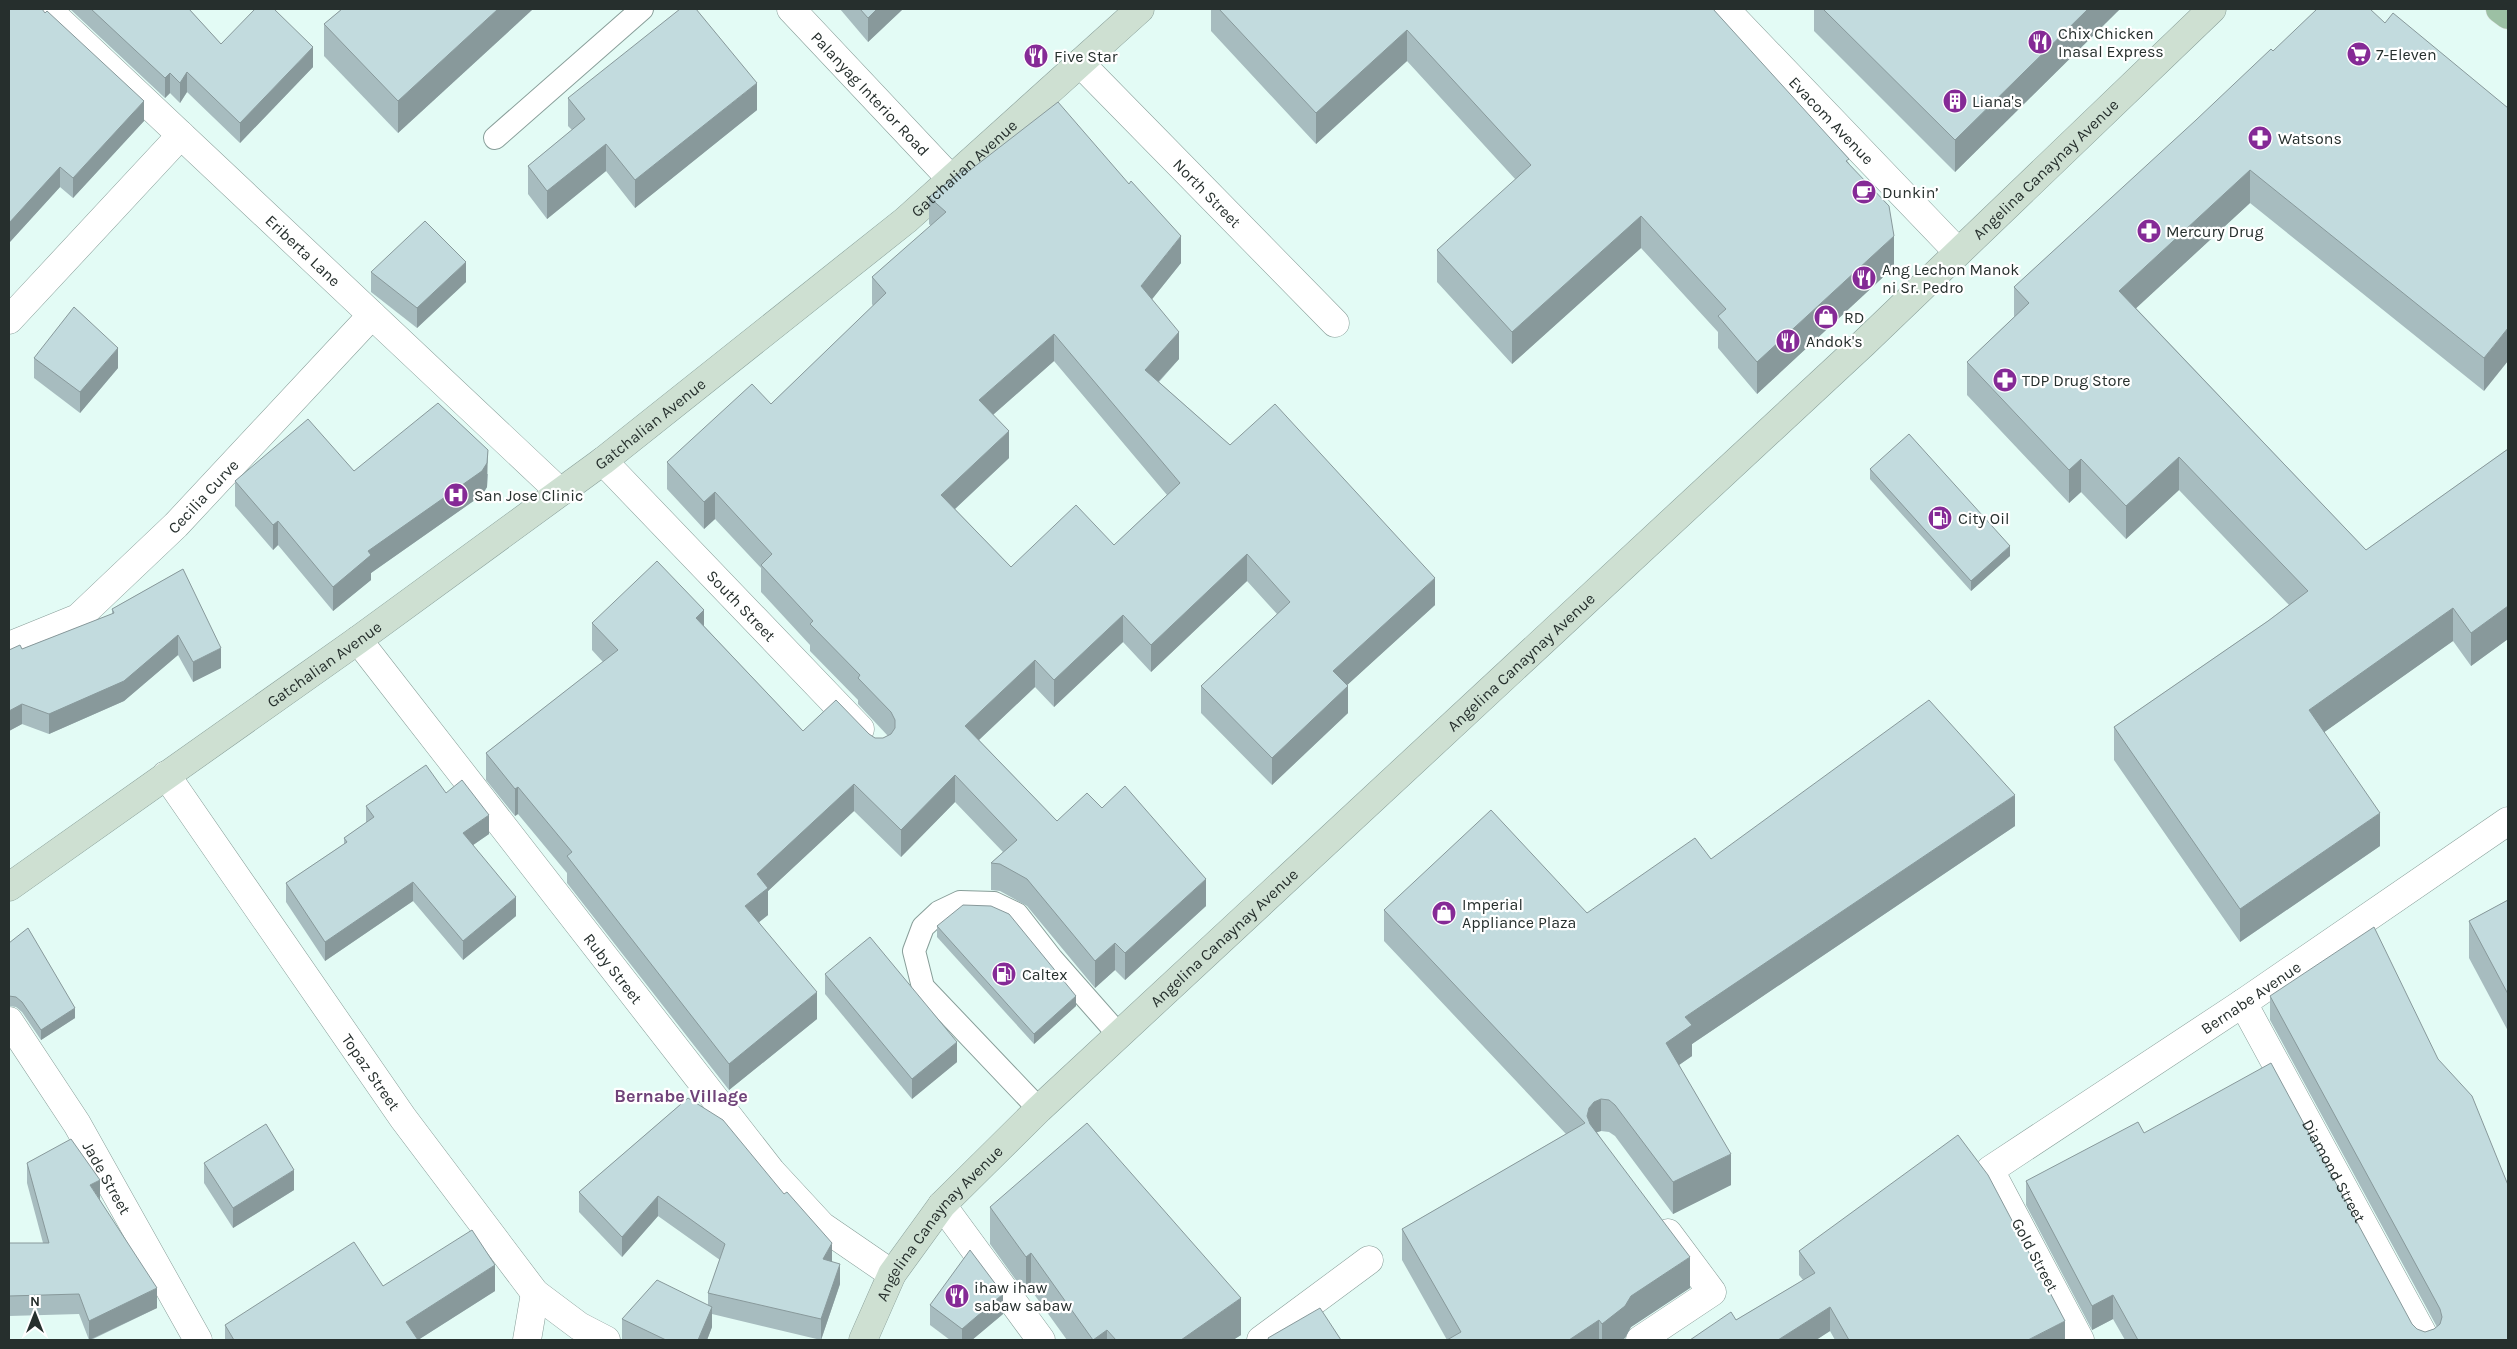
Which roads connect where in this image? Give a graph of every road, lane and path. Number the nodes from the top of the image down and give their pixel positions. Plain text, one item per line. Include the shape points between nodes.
1 (47, 9) edge
2 (642, 9) edge
3 (791, 9) edge
4 (1140, 9) edge
5 (1725, 9) edge
6 (2212, 9) edge
7 (2500, 9) edge
8 (2508, 15) edge
9 (1080, 63) junction
10 (181, 135) junction
11 (496, 138) dead end
12 (952, 179) junction
13 (1958, 252) junction
14 (372, 315) junction
15 (9, 320) edge
16 (1335, 323) dead end
17 (603, 461) junction
18 (560, 492) junction
19 (358, 640) junction
20 (9, 646) edge
21 (880, 750) edge
22 (166, 775) junction
23 (2508, 821) edge
24 (9, 887) edge
25 (2243, 1003) junction
26 (9, 1021) edge
27 (1119, 1035) junction
28 (1039, 1109) junction
29 (1990, 1170) joint
30 (942, 1204) junction
31 (1654, 1215) edge
32 (1369, 1260) dead end
33 (892, 1274) junction
34 (535, 1293) junction
35 (198, 1340) edge
36 (527, 1340) edge
37 (606, 1340) edge
38 (863, 1340) edge
39 (1041, 1340) edge
40 (1261, 1340) edge
41 (1640, 1340) edge
42 (2080, 1340) edge
43 (2426, 1340) edge

1 - 10 street, Eriberta Lane
2 - 11 lane
3 - 12 street, Palanyag Interior Road
4 - 9 main road, Gatchalian Avenue
5 - 13 street, Evacom Avenue
6 - 13 main road, Angelina Canaynay Avenue
7 - 8 main road
9 - 12 main road, Gatchalian Avenue
9 - 16 street, North Street
10 - 14 street, Eriberta Lane
10 - 15 street
12 - 17 main road, Gatchalian Avenue via 906,220
13 - 27 main road, Angelina Canaynay Avenue
14 - 18 street, Eriberta Lane
14 - 20 street, Cecilia Curve via 176,524 78,618
17 - 18 main road, Gatchalian Avenue
17 - 21 street, South Street
18 - 19 main road, Gatchalian Avenue
19 - 22 main road, Gatchalian Avenue
19 - 33 street, Ruby Street via 771,1171 822,1226
22 - 24 main road, Gatchalian Avenue
22 - 34 street, Topaz Street via 403,1118
23 - 25 street, Bernabe Avenue
25 - 29 street, Bernabe Avenue
25 - 43 street, Diamond Street
26 - 35 street, Jade Street via 77,1124
27 - 28 main road, Angelina Canaynay Avenue
27 - 28 lane via 1017,914 994,903 960,902 938,912 923,928 914,951 923,987
28 - 30 main road, Angelina Canaynay Avenue
29 - 42 street, Gold Street
30 - 33 main road, Angelina Canaynay Avenue
30 - 39 street
31 - 41 street via 1712,1292
32 - 40 street
33 - 38 main road, Angelina Canaynay Avenue
34 - 36 street
34 - 37 street, Topaz Street via 579,1326

